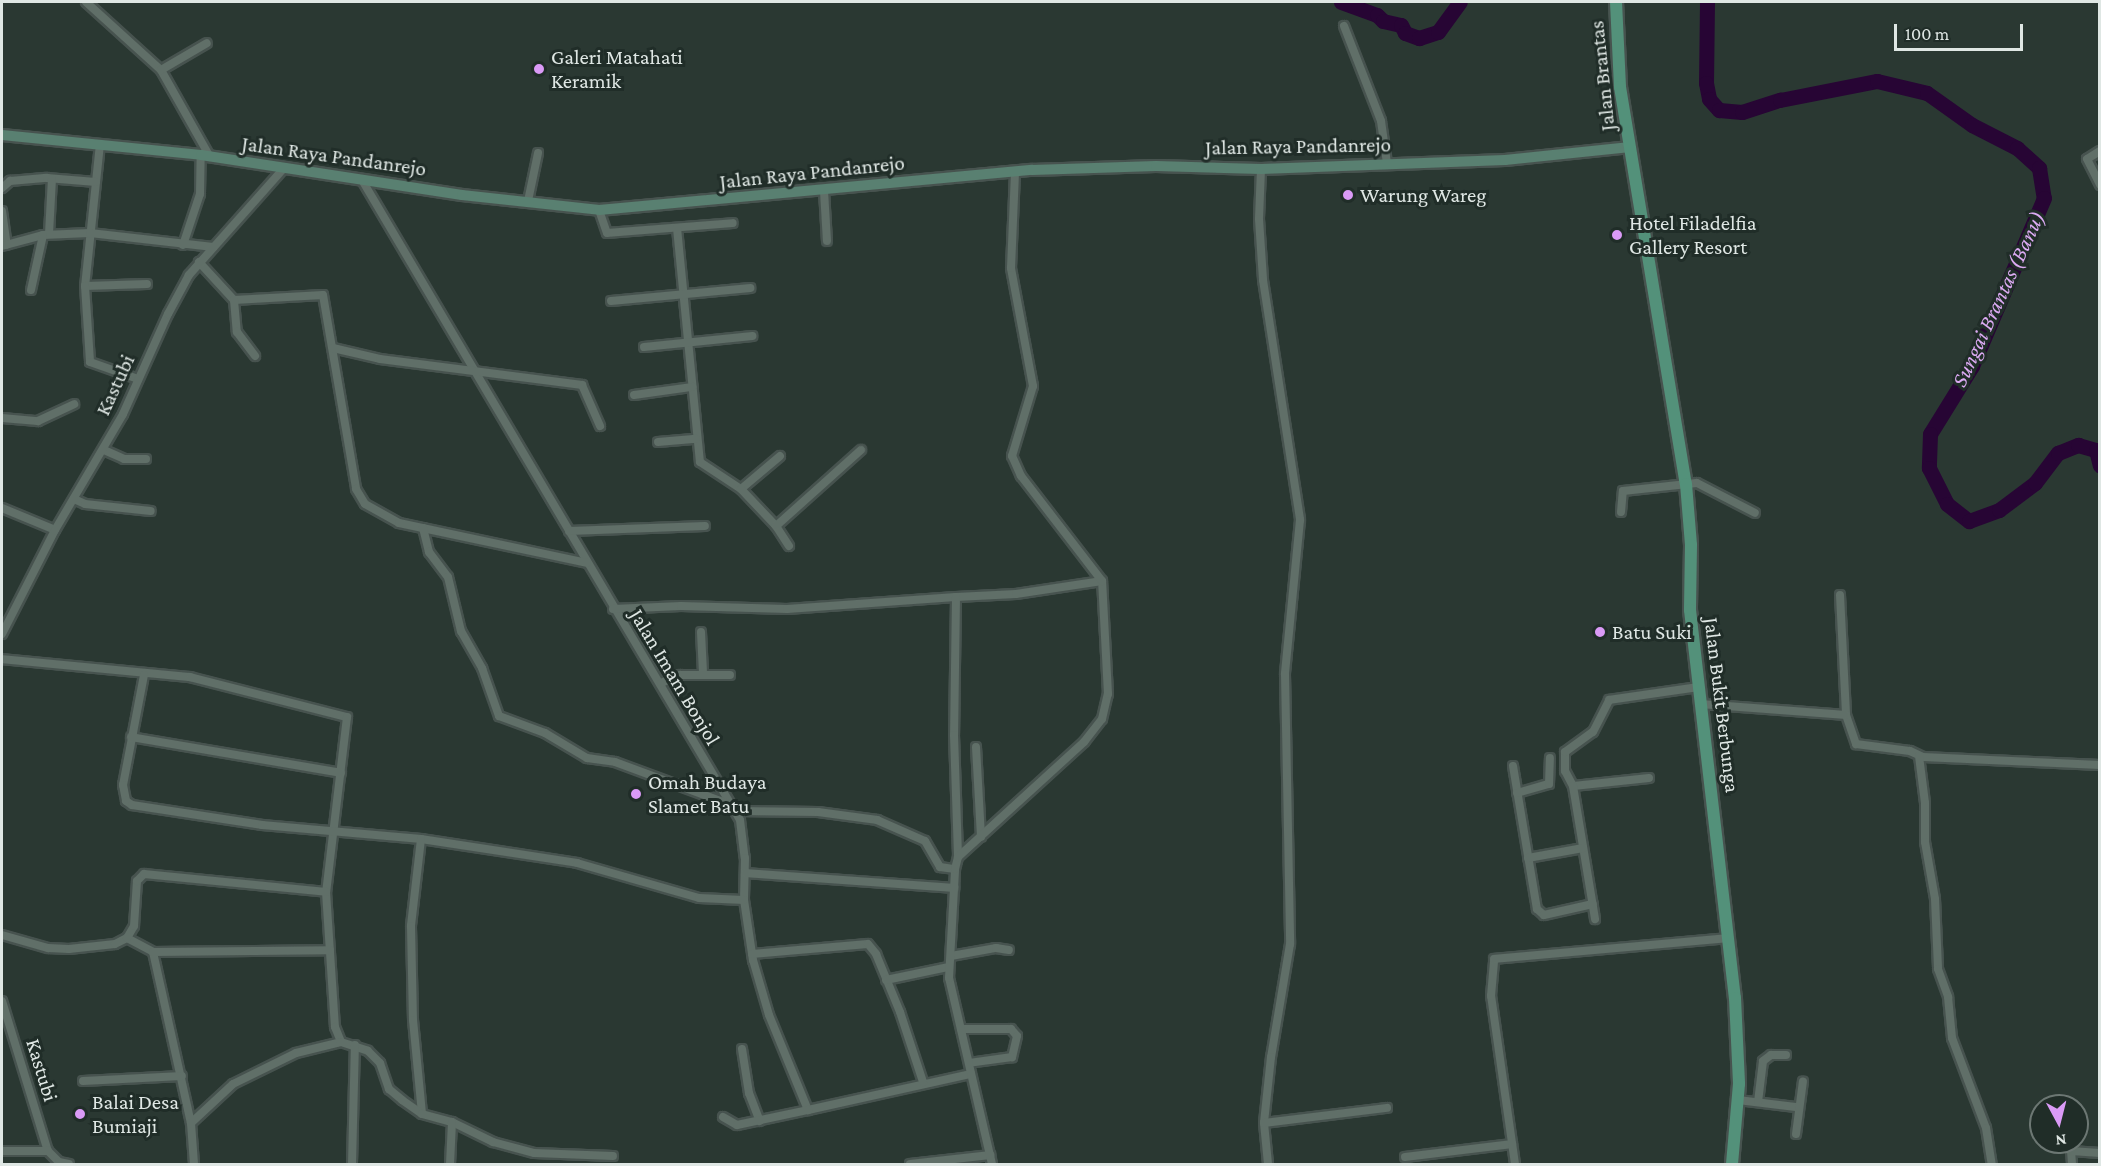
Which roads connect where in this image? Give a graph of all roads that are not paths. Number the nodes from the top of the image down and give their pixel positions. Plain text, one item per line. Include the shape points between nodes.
1 (86, 2) edge
2 (1615, 2) edge
3 (1344, 26) dead end
4 (207, 43) dead end
5 (161, 69) junction
6 (2, 135) edge
7 (100, 144) junction
8 (1630, 147) junction
9 (2100, 151) edge
10 (538, 153) dead end
11 (205, 156) junction
12 (1387, 163) junction
13 (284, 168) junction
14 (1261, 169) junction
15 (1015, 171) junction
16 (52, 179) junction
17 (362, 180) junction
18 (96, 182) junction
19 (2100, 185) edge
20 (2, 188) edge
21 (824, 191) junction
22 (528, 201) junction
23 (599, 210) junction
24 (2, 211) edge
25 (733, 223) dead end
26 (677, 228) junction
27 (90, 233) junction
28 (46, 235) junction
29 (827, 241) dead end
30 (4, 245) edge
31 (183, 245) junction
32 (213, 248) junction
33 (199, 262) junction
34 (147, 284) dead end
35 (85, 286) junction
36 (750, 288) dead end
37 (31, 290) dead end
38 (684, 293) junction
39 (234, 300) junction
40 (611, 300) dead end
41 (752, 336) dead end
42 (688, 340) junction
43 (644, 347) dead end
44 (333, 348) junction
45 (255, 356) dead end
46 (473, 372) junction
47 (138, 378) junction
48 (692, 387) junction
49 (634, 395) dead end
50 (74, 404) dead end
51 (2, 418) edge
52 (600, 426) dead end
53 (696, 439) junction
54 (658, 442) dead end
55 (104, 450) junction
56 (861, 450) dead end
57 (780, 456) dead end
58 (146, 459) dead end
59 (1686, 484) junction
60 (741, 489) junction
61 (74, 499) junction
62 (2, 508) edge
63 (151, 511) dead end
64 (1621, 512) dead end
65 (1755, 513) dead end
66 (705, 526) dead end
67 (776, 526) junction
68 (423, 528) junction
69 (55, 530) junction
70 (569, 531) junction
71 (789, 546) dead end
72 (587, 563) junction
73 (1102, 581) junction
74 (1840, 595) dead end
75 (956, 597) junction
76 (613, 609) junction
77 (701, 632) dead end
78 (2, 634) edge
79 (2, 659) edge
80 (704, 673) junction
81 (144, 675) junction
82 (730, 675) dead end
83 (661, 682) junction
84 (1698, 687) junction
85 (1701, 704) junction
86 (1846, 715) junction
87 (131, 737) junction
88 (976, 747) dead end
89 (1919, 756) junction
90 (1550, 758) dead end
91 (2100, 765) edge
92 (1513, 766) dead end
93 (341, 773) junction
94 (1649, 778) dead end
95 (1572, 786) junction
96 (1517, 793) junction
97 (733, 808) junction
98 (335, 833) junction
99 (981, 837) junction
100 (421, 839) junction
101 (1583, 848) junction
102 (958, 857) junction
103 (1528, 858) junction
104 (955, 869) junction
105 (745, 873) junction
106 (954, 888) junction
107 (326, 892) junction
108 (744, 900) junction
109 (1593, 904) junction
110 (1595, 919) dead end
111 (2, 935) edge
112 (127, 938) junction
113 (1728, 939) junction
114 (330, 950) junction
115 (1009, 950) dead end
116 (153, 952) junction
117 (752, 954) junction
118 (951, 956) junction
119 (948, 967) junction
120 (886, 980) junction
121 (2, 1001) edge
122 (961, 1029) junction
123 (341, 1042) junction
124 (355, 1045) junction
125 (742, 1049) dead end
126 (1786, 1055) dead end
127 (969, 1063) junction
128 (971, 1074) junction
129 (182, 1076) junction
130 (1803, 1080) dead end
131 (83, 1081) dead end
132 (923, 1082) junction
133 (1738, 1100) junction
134 (1758, 1102) junction
135 (1796, 1107) junction
136 (1387, 1108) dead end
137 (808, 1110) junction
138 (422, 1114) junction
139 (723, 1117) dead end
140 (760, 1120) junction
141 (452, 1122) junction
142 (191, 1123) junction
143 (1264, 1123) junction
144 (1796, 1134) dead end
145 (1512, 1144) junction
146 (48, 1151) junction
147 (2, 1152) edge
148 (2100, 1153) edge
149 (990, 1155) junction
150 (613, 1156) dead end
151 (1405, 1157) dead end
152 (58, 1163) edge
153 (69, 1164) edge
154 (194, 1164) edge
155 (352, 1164) edge
156 (450, 1164) edge
157 (910, 1164) edge
158 (992, 1164) edge
159 (1268, 1164) edge
160 (1515, 1164) edge
161 (1732, 1164) edge
162 (1992, 1164) edge
163 (2072, 1164) edge

1 - 5 street
2 - 8 main road, Jalan Brantas via 1616,51
3 - 12 street via 1381,121
4 - 5 street
5 - 11 street
6 - 7 main road, Jalan Raya Pandanrejo
7 - 11 main road, Jalan Raya Pandanrejo
7 - 18 street
8 - 12 main road, Jalan Raya Pandanrejo via 1505,160
8 - 59 main road, Jalan Bukit Berbunga
9 - 19 street via 2087,159
10 - 22 street
11 - 13 main road, Jalan Raya Pandanrejo
11 - 31 street via 200,194
12 - 14 main road, Jalan Raya Pandanrejo
13 - 17 main road, Jalan Raya Pandanrejo
13 - 32 street, Kastubi
14 - 15 main road, Jalan Raya Pandanrejo
14 - 143 street via 1263,280 1300,520 1285,674 1290,944
15 - 21 main road, Jalan Raya Pandanrejo
15 - 73 street via 1011,268 1033,386 1012,448 1013,462
16 - 18 street
16 - 20 street via 10,181
16 - 28 street
17 - 22 main road, Jalan Raya Pandanrejo
17 - 46 street, Jalan Imam Bonjol
18 - 27 street
21 - 23 main road, Jalan Raya Pandanrejo
21 - 29 street
22 - 23 main road, Jalan Raya Pandanrejo
23 - 26 street via 602,228 607,233
24 - 30 street
25 - 26 street
26 - 38 street
27 - 28 street
27 - 31 street
27 - 35 street
28 - 30 street
28 - 37 street
31 - 32 street
32 - 33 street, Kastubi
33 - 39 street
33 - 47 street, Kastubi via 168,314
34 - 35 street
35 - 47 street via 90,362
36 - 38 street
38 - 40 street
38 - 42 street
39 - 44 street via 323,295
39 - 45 street via 237,332
41 - 42 street
42 - 43 street
42 - 48 street
44 - 46 street
44 - 68 street via 357,495 391,520
46 - 52 street via 582,385
46 - 70 street, Jalan Imam Bonjol
47 - 55 street, Kastubi
48 - 49 street
48 - 53 street
50 - 51 street via 38,421
53 - 54 street
53 - 60 street via 702,465
55 - 58 street via 124,459
55 - 61 street, Kastubi
56 - 67 street
57 - 60 street
59 - 64 street via 1623,491
59 - 65 street via 1704,483
59 - 84 main road, Jalan Bukit Berbunga via 1691,545 1690,610
60 - 67 street
61 - 63 street via 85,504
61 - 69 street, Kastubi
62 - 69 street
66 - 70 street
67 - 71 street
68 - 72 street
68 - 97 street via 429,552 448,577 461,631 482,668 499,716 545,733 587,758 615,762
69 - 78 street, Kastubi
70 - 72 street, Jalan Imam Bonjol
72 - 76 street, Jalan Imam Bonjol
73 - 75 street via 1016,594
73 - 99 street via 1108,694 1102,719 1070,759
74 - 86 street
75 - 76 street via 787,609
75 - 102 street via 954,735
76 - 83 street, Jalan Imam Bonjol
77 - 80 street
79 - 81 street
80 - 82 street
80 - 83 street
81 - 87 street
81 - 93 street via 190,678 345,715 348,725
83 - 97 street, Jalan Imam Bonjol
84 - 85 main road, Jalan Bukit Berbunga
84 - 95 street via 1609,700 1593,732 1565,752 1566,779
85 - 86 street
85 - 113 main road, Jalan Bukit Berbunga
86 - 89 street via 1856,744 1910,751
87 - 93 street
87 - 98 street via 123,785 126,801 132,805
88 - 99 street
89 - 91 street
89 - 162 street via 1925,842 1935,899 1938,969 1948,997 1952,1038 1986,1128
90 - 96 street via 1549,784
92 - 96 street
93 - 98 street
94 - 95 street
95 - 101 street
96 - 103 street
97 - 104 street via 877,820 925,841 940,867
97 - 105 street, Jalan Imam Bonjol via 743,829
98 - 100 street
98 - 107 street
99 - 102 street
100 - 108 street via 577,863 699,898
100 - 138 street via 411,926 413,1020
101 - 103 street
101 - 109 street
102 - 104 street
103 - 109 street via 1540,914
104 - 106 street
105 - 106 street
105 - 108 street, Jalan Imam Bonjol
106 - 118 street
107 - 112 street via 144,874 138,881 134,926
107 - 114 street
108 - 117 street, Jalan Imam Bonjol
109 - 110 street
111 - 112 street via 48,948 69,949 115,944
112 - 116 street
113 - 133 main road, Jalan Bukit Berbunga via 1735,998
113 - 145 street via 1494,959 1491,996
114 - 116 street
114 - 123 street via 335,1027
115 - 118 street via 996,948
116 - 129 street
117 - 120 street via 862,943 872,948
117 - 137 street, Jalan Imam Bonjol via 769,1015
118 - 119 street
119 - 120 street
119 - 122 street
120 - 132 street via 914,1048
121 - 146 street, Kastubi
122 - 127 street
122 - 127 street via 1011,1029 1017,1036 1012,1057
123 - 124 street
123 - 142 street via 296,1053 233,1084
124 - 138 street via 380,1063 389,1089
124 - 155 street
125 - 140 street via 749,1094
126 - 134 street via 1772,1055 1763,1061
127 - 128 street
128 - 132 street
128 - 149 street
129 - 131 street
129 - 142 street
130 - 135 street
132 - 137 street
133 - 134 street
133 - 161 main road, Jalan Bukit Berbunga
134 - 135 street
135 - 144 street
136 - 143 street
137 - 140 street
138 - 141 street
139 - 140 street via 737,1125
141 - 150 street via 493,1142 534,1153
141 - 156 street
142 - 154 street
143 - 159 street
145 - 151 street
145 - 160 street
146 - 147 street
146 - 152 street
148 - 163 street via 2072,1151
149 - 157 street
149 - 158 street
152 - 153 street

